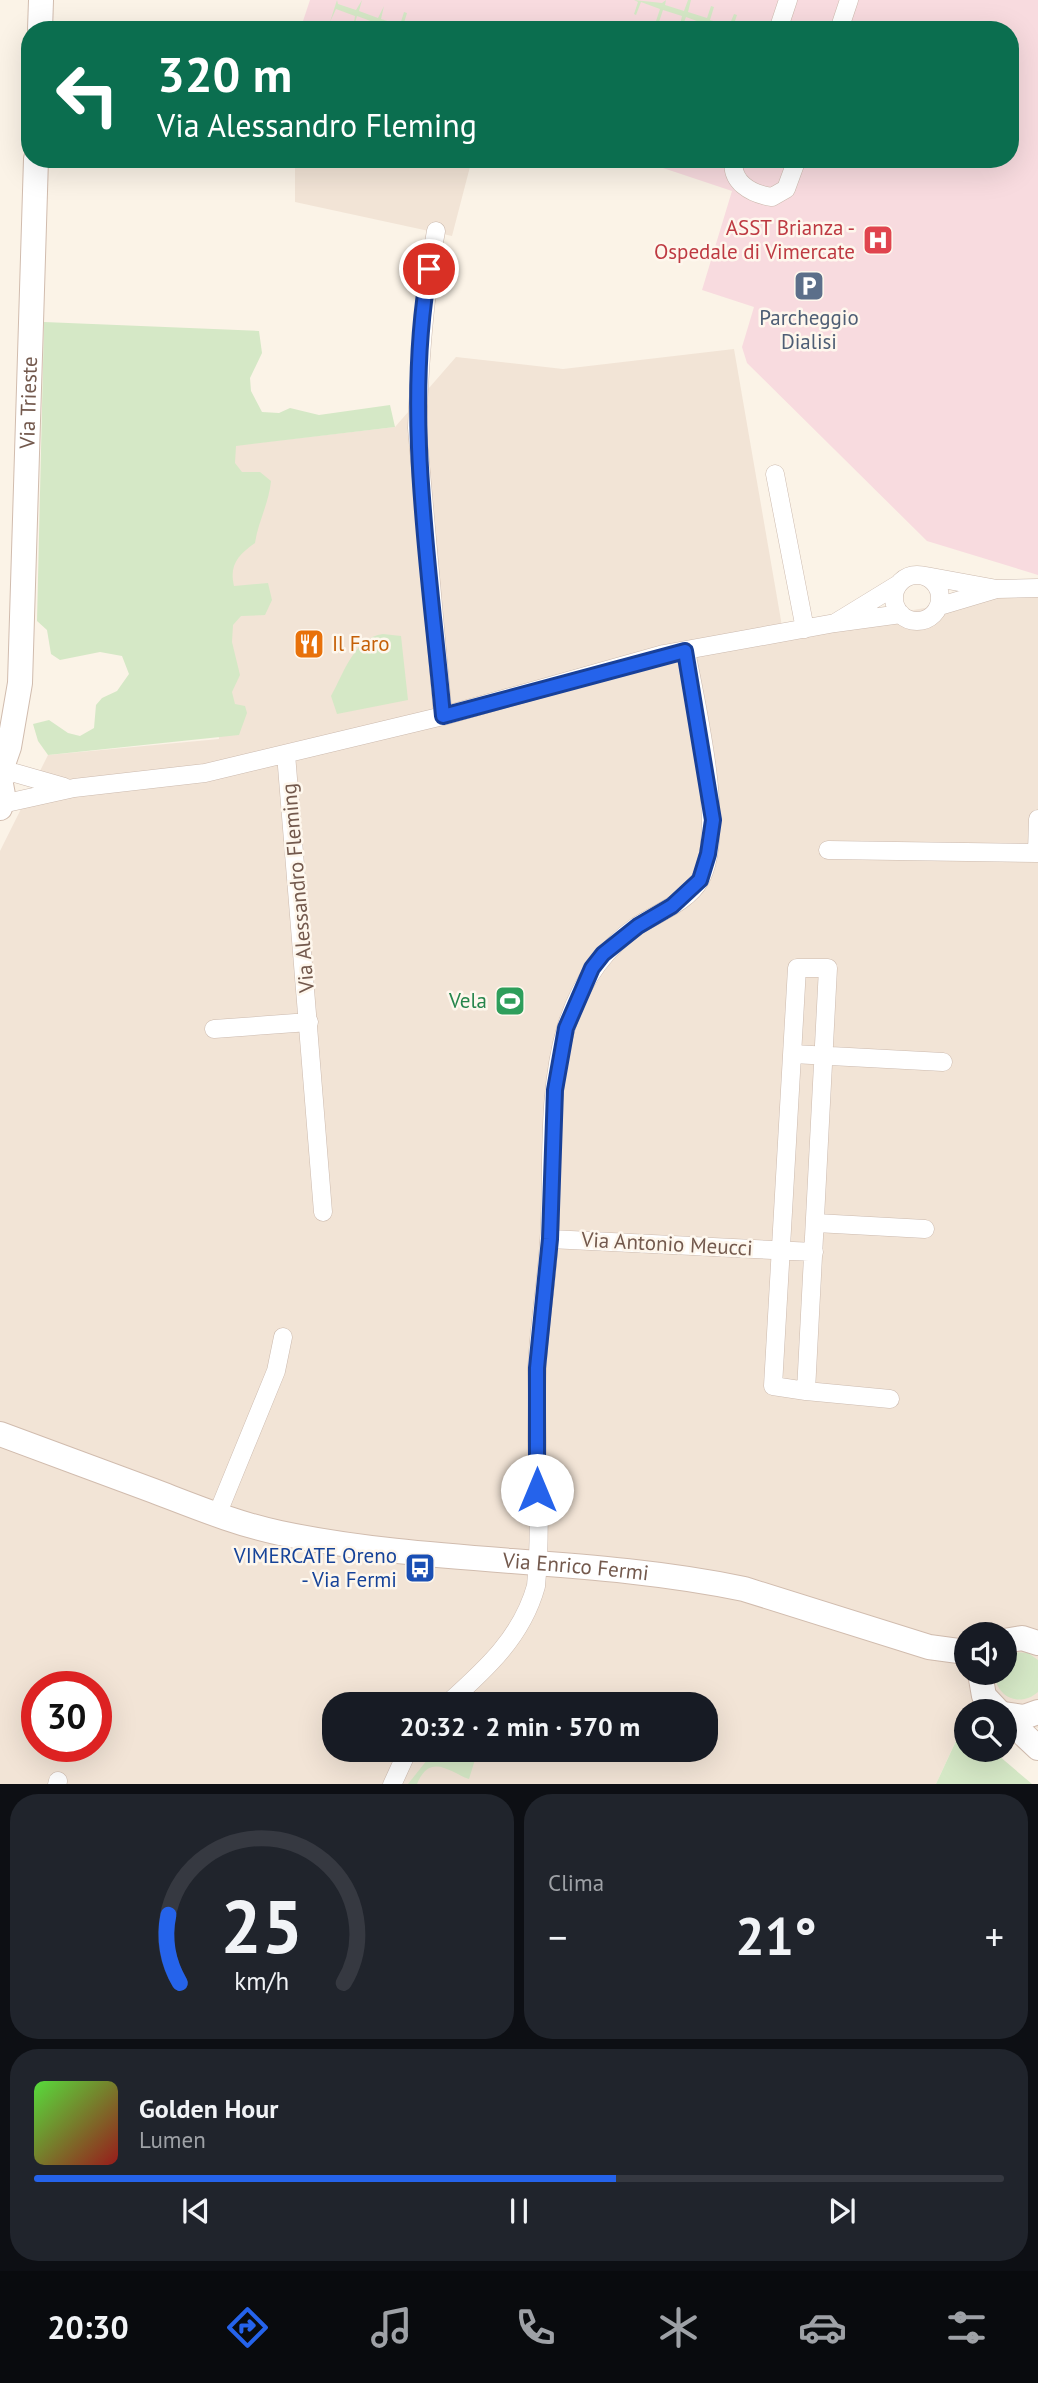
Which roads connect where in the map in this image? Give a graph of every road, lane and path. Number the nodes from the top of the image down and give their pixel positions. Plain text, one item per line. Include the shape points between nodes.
1 (41, 0) edge
2 (788, 0) edge
3 (849, 0) edge
4 (40, 21) edge
5 (781, 21) edge
6 (842, 21) edge
7 (36, 168) edge
8 (733, 168) edge
9 (794, 168) edge
10 (436, 231) dead end
11 (775, 474) dead end
12 (924, 575) junction
13 (897, 585) junction
14 (1038, 588) edge
15 (997, 589) junction
16 (940, 606) junction
17 (901, 614) junction
18 (835, 623) junction
19 (805, 629) junction
20 (19, 648) junction
21 (685, 651) junction
22 (0, 694) edge
23 (443, 716) junction
24 (286, 754) junction
25 (0, 776) edge
26 (74, 788) junction
27 (1, 806) edge
28 (1038, 818) edge
29 (828, 850) dead end
30 (309, 1022) junction
31 (214, 1029) dead end
32 (793, 1054) junction
33 (824, 1055) junction
34 (943, 1062) dead end
35 (323, 1212) dead end
36 (816, 1223) junction
37 (925, 1229) dead end
38 (550, 1239) junction
39 (783, 1250) junction
40 (814, 1252) junction
41 (283, 1336) dead end
42 (806, 1391) junction
43 (890, 1399) dead end
44 (0, 1434) edge
45 (218, 1515) junction
46 (538, 1562) junction
47 (929, 1647) junction
48 (954, 1650) edge
49 (954, 1665) edge
50 (460, 1692) edge
51 (1038, 1712) edge
52 (1017, 1716) edge
53 (1017, 1728) edge
54 (1038, 1748) edge
55 (402, 1762) edge
56 (392, 1784) edge

1 - 4 street
2 - 5 street
3 - 6 street
7 - 20 street, Via Trieste
8 - 9 street via 740,183 772,197 786,189
10 - 23 street via 425,288 417,428
11 - 19 street
12 - 13 street via 909,576
12 - 15 street
12 - 16 street via 936,583
13 - 17 street via 894,600
13 - 18 street
14 - 15 street
15 - 16 street
16 - 17 street via 923,621
17 - 18 street, Via Alessandro Fleming
18 - 19 street, Via Alessandro Fleming
19 - 21 street, Via Alessandro Fleming
20 - 22 street, Via Trieste
20 - 25 street, Via Trieste via 17,712
21 - 23 street, Via Alessandro Fleming
21 - 38 street, Via Antonio Meucci via 713,820 708,854 700,880 672,906 603,954 592,968 566,1028 555,1090
23 - 24 street, Via Alessandro Fleming
24 - 26 street, Via Alessandro Fleming via 205,773
24 - 30 street, Via Alessandro Fleming
25 - 26 street, Via Alessandro Fleming via 15,773
25 - 27 street, Via Trieste
26 - 27 street, Via Alessandro Fleming
28 - 29 street via 1037,853
30 - 31 street, Via Alessandro Fleming
30 - 35 street, Via Alessandro Fleming
32 - 33 street
32 - 33 street, Via Antonio Meucci via 797,968 828,968
32 - 39 street, Via Antonio Meucci
33 - 34 street
33 - 36 street, Via Antonio Meucci
36 - 37 street
36 - 40 street, Via Antonio Meucci
38 - 39 street, Via Antonio Meucci
38 - 46 street, Via Antonio Meucci via 537,1368
39 - 40 street, Via Antonio Meucci
39 - 42 street, Via Antonio Meucci via 773,1386
40 - 42 street, Via Antonio Meucci
41 - 45 street via 276,1371
42 - 43 street, Via Antonio Meucci
44 - 45 street, Via Enrico Fermi
45 - 46 street, Via Enrico Fermi via 279,1533 341,1544
46 - 47 street, Via Enrico Fermi via 675,1576 744,1589
46 - 50 street, Via Antonio Meucci via 530,1607 494,1662
47 - 48 street, Via Enrico Fermi
47 - 49 street, Via Enrico Fermi
51 - 52 street
53 - 54 street
55 - 56 street

